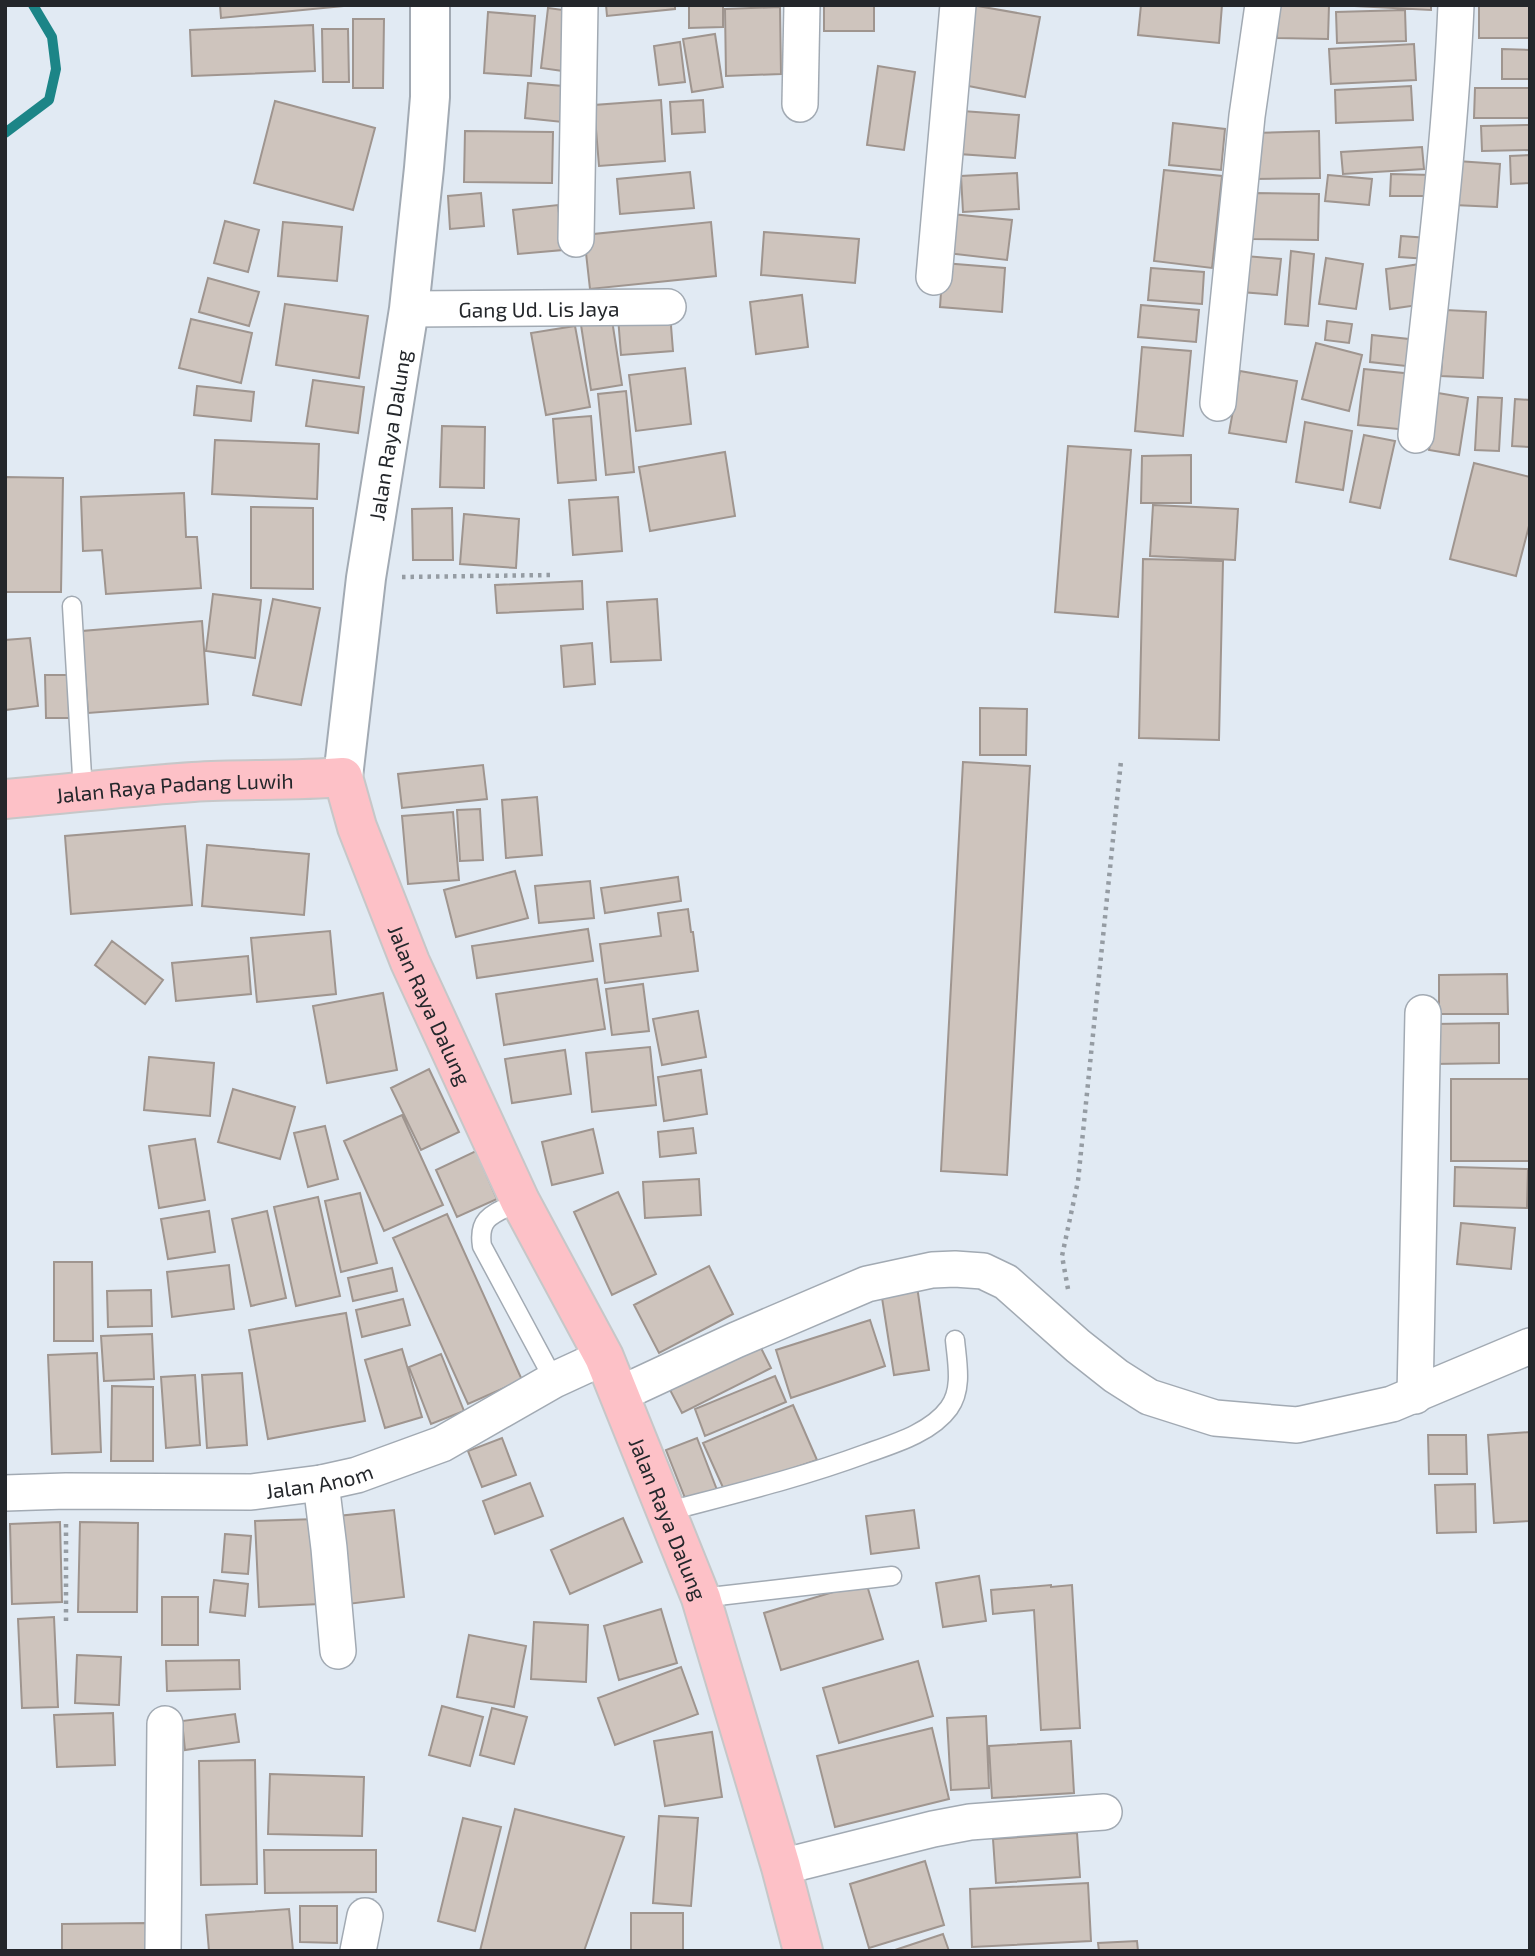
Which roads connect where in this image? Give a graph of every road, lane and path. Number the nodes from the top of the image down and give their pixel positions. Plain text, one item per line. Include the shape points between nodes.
1 (430, 5) edge
2 (580, 5) edge
3 (802, 5) edge
4 (958, 5) edge
5 (1264, 5) edge
6 (1457, 5) edge
7 (800, 104) dead end
8 (576, 239) dead end
9 (934, 277) dead end
10 (668, 307) dead end
11 (408, 309) junction
12 (1218, 403) dead end
13 (1416, 435) dead end
14 (551, 575) dead end
15 (366, 578) junction
16 (72, 606) dead end
17 (1121, 761) dead end
18 (343, 777) junction
19 (83, 793) junction
20 (5, 799) edge
21 (1423, 1013) dead end
22 (520, 1201) junction
23 (955, 1340) dead end
24 (1077, 1346) junction
25 (1530, 1346) edge
26 (604, 1357) junction
27 (554, 1380) junction
28 (620, 1394) junction
29 (1415, 1396) junction
30 (321, 1483) junction
31 (66, 1491) junction
32 (5, 1493) edge
33 (665, 1512) junction
34 (892, 1576) dead end
35 (701, 1598) junction
36 (66, 1621) dead end
37 (338, 1651) dead end
38 (165, 1724) dead end
39 (1104, 1812) dead end
40 (781, 1867) junction
41 (365, 1916) dead end
42 (163, 1951) edge
43 (358, 1951) edge
44 (803, 1951) edge

1 - 11 street, Jalan Raya Dalung via 430,97
2 - 8 street
3 - 7 street
4 - 9 street
5 - 12 street via 1247,116
6 - 13 street
10 - 11 street, Gang Ud. Lis Jaya
11 - 15 street, Jalan Raya Dalung
14 - 15 path
15 - 18 street, Jalan Raya Dalung
16 - 19 lane
17 - 24 path via 1078,1181 1062,1256
18 - 19 main road, Jalan Raya Padang Luwih
18 - 22 main road, Jalan Raya Dalung via 357,827 410,962
19 - 20 main road, Jalan Raya Padang Luwih
21 - 29 street
22 - 26 main road, Jalan Raya Dalung
22 - 27 lane via 485,1221 482,1246
23 - 33 lane via 956,1394 949,1409 913,1436 815,1472
24 - 28 street via 1006,1282 982,1271 932,1270 857,1288
24 - 29 street via 1149,1397 1214,1418 1297,1425
25 - 29 street
26 - 27 street, Jalan Anom
26 - 28 main road, Jalan Raya Dalung
27 - 30 street, Jalan Anom via 442,1444
28 - 33 main road, Jalan Raya Dalung
30 - 31 street, Jalan Anom via 251,1492
30 - 37 street
31 - 32 street, Jalan Anom
31 - 36 path
33 - 35 main road, Jalan Raya Dalung
34 - 35 lane
35 - 40 main road, Jalan Raya Dalung
38 - 42 street
39 - 40 street via 958,1824
40 - 44 main road, Jalan Raya Dalung
41 - 43 street

